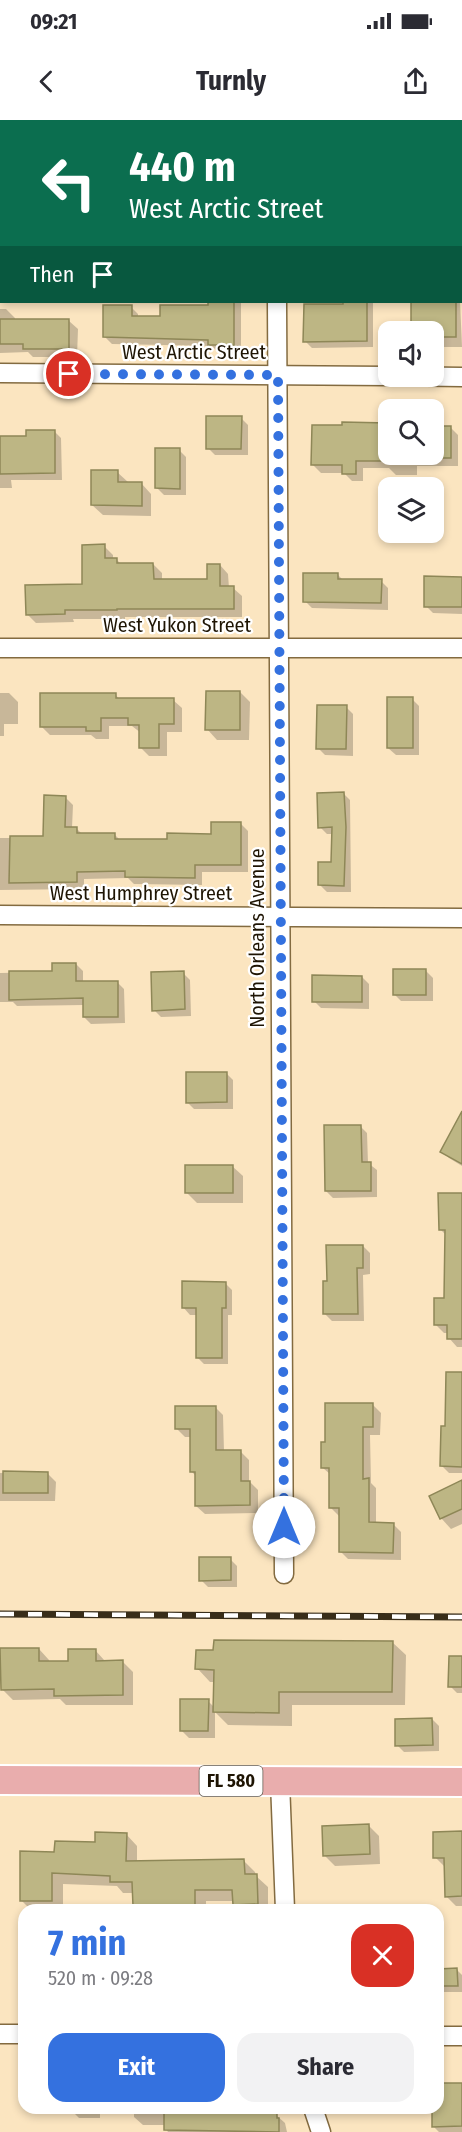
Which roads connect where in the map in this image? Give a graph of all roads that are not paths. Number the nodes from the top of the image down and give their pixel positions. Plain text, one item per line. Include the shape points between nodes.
1 (277, 303) edge
2 (0, 373) edge
3 (278, 375) junction
4 (378, 376) edge
5 (444, 377) edge
6 (462, 377) edge
7 (0, 648) edge
8 (280, 648) junction
9 (462, 648) edge
10 (0, 915) edge
11 (279, 915) junction
12 (462, 918) edge
13 (284, 1574) dead end
14 (0, 1780) edge
15 (280, 1782) junction
16 (462, 1782) edge
17 (285, 1904) edge
18 (0, 2034) edge
19 (18, 2034) edge
20 (444, 2036) edge
21 (462, 2036) edge
22 (315, 2114) edge
23 (321, 2132) edge

1 - 3 street, North Orleans Avenue
2 - 3 street, West Arctic Street
3 - 4 street, West Arctic Street
3 - 8 street, North Orleans Avenue
5 - 6 street, West Arctic Street
7 - 8 street, West Yukon Street
8 - 9 street, West Yukon Street
8 - 11 street, North Orleans Avenue
10 - 11 street, West Humphrey Street
11 - 12 street, West Humphrey Street
11 - 13 street, North Orleans Avenue
14 - 15 main road, FL 580
15 - 16 main road, FL 580
15 - 17 street
18 - 19 street
20 - 21 street
22 - 23 street

